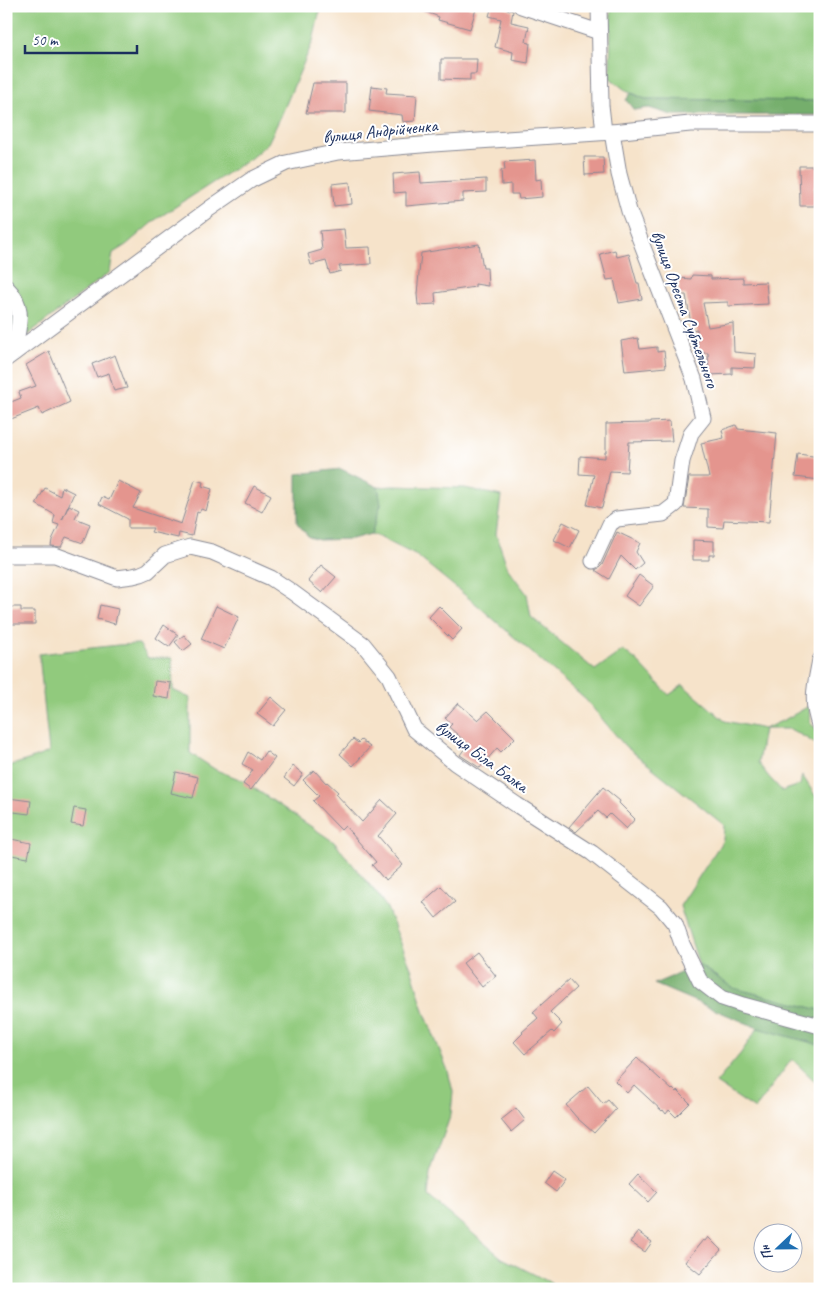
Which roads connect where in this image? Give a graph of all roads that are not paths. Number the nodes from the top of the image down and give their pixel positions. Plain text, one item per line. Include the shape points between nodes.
1 (521, 6) edge
2 (599, 6) edge
3 (599, 32) junction
4 (820, 124) edge
5 (608, 132) junction
6 (6, 287) edge
7 (10, 356) edge
8 (6, 555) edge
9 (594, 561) dead end
10 (820, 660) edge
11 (820, 727) edge
12 (820, 1026) edge

1 - 3 street
2 - 3 street, вулиця Ореста Субтельного
3 - 5 street, вулиця Ореста Субтельного via 600,106
4 - 5 street, вулиця Андрійченка via 690,124
5 - 7 street, вулиця Андрійченка via 338,152 286,162 251,180 209,209
5 - 9 street, вулиця Ореста Субтельного via 629,211 694,379 703,418 691,433 682,461 676,504 663,514 617,520 610,524
6 - 7 street via 20,309
8 - 12 street, вулиця Біла Балка via 55,555 117,578 141,574 165,555 190,547 212,552 271,578 362,644 389,676 414,729 448,758 592,853 660,906 674,924 700,981 722,998 743,1006
10 - 11 street via 813,698

